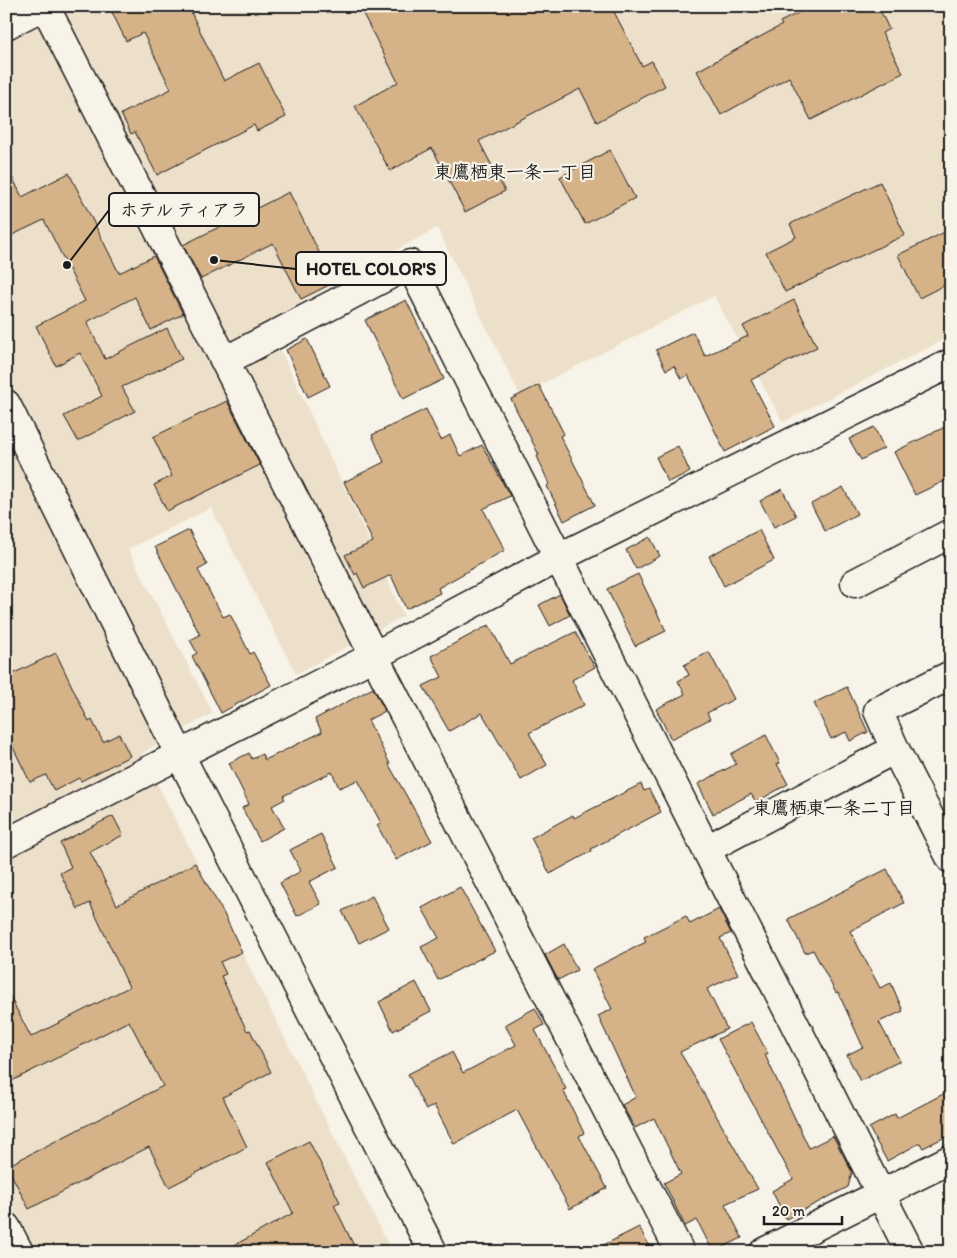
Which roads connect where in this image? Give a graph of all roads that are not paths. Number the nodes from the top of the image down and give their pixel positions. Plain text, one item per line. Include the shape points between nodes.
1 (44, 6) edge
2 (6, 25) edge
3 (224, 360) junction
4 (951, 363) edge
5 (6, 404) edge
6 (951, 533) edge
7 (558, 558) junction
8 (855, 583) dead end
9 (374, 656) junction
10 (951, 675) edge
11 (895, 749) junction
12 (180, 755) junction
13 (6, 843) edge
14 (707, 849) junction
15 (951, 859) edge
16 (951, 1159) edge
17 (881, 1194) junction
18 (6, 1228) edge
19 (19, 1252) edge
20 (434, 1252) edge
21 (680, 1252) edge
22 (764, 1252) edge
23 (910, 1252) edge

1 - 2 street
1 - 3 street
3 - 7 street via 410,264
3 - 9 street
4 - 7 street
5 - 12 street
6 - 8 street
7 - 9 street
7 - 14 street
9 - 12 street
9 - 21 street
10 - 11 street via 878,711
11 - 14 street
11 - 15 street
12 - 13 street
12 - 20 street
14 - 17 street
16 - 17 street
17 - 22 street
17 - 23 street
18 - 19 street

